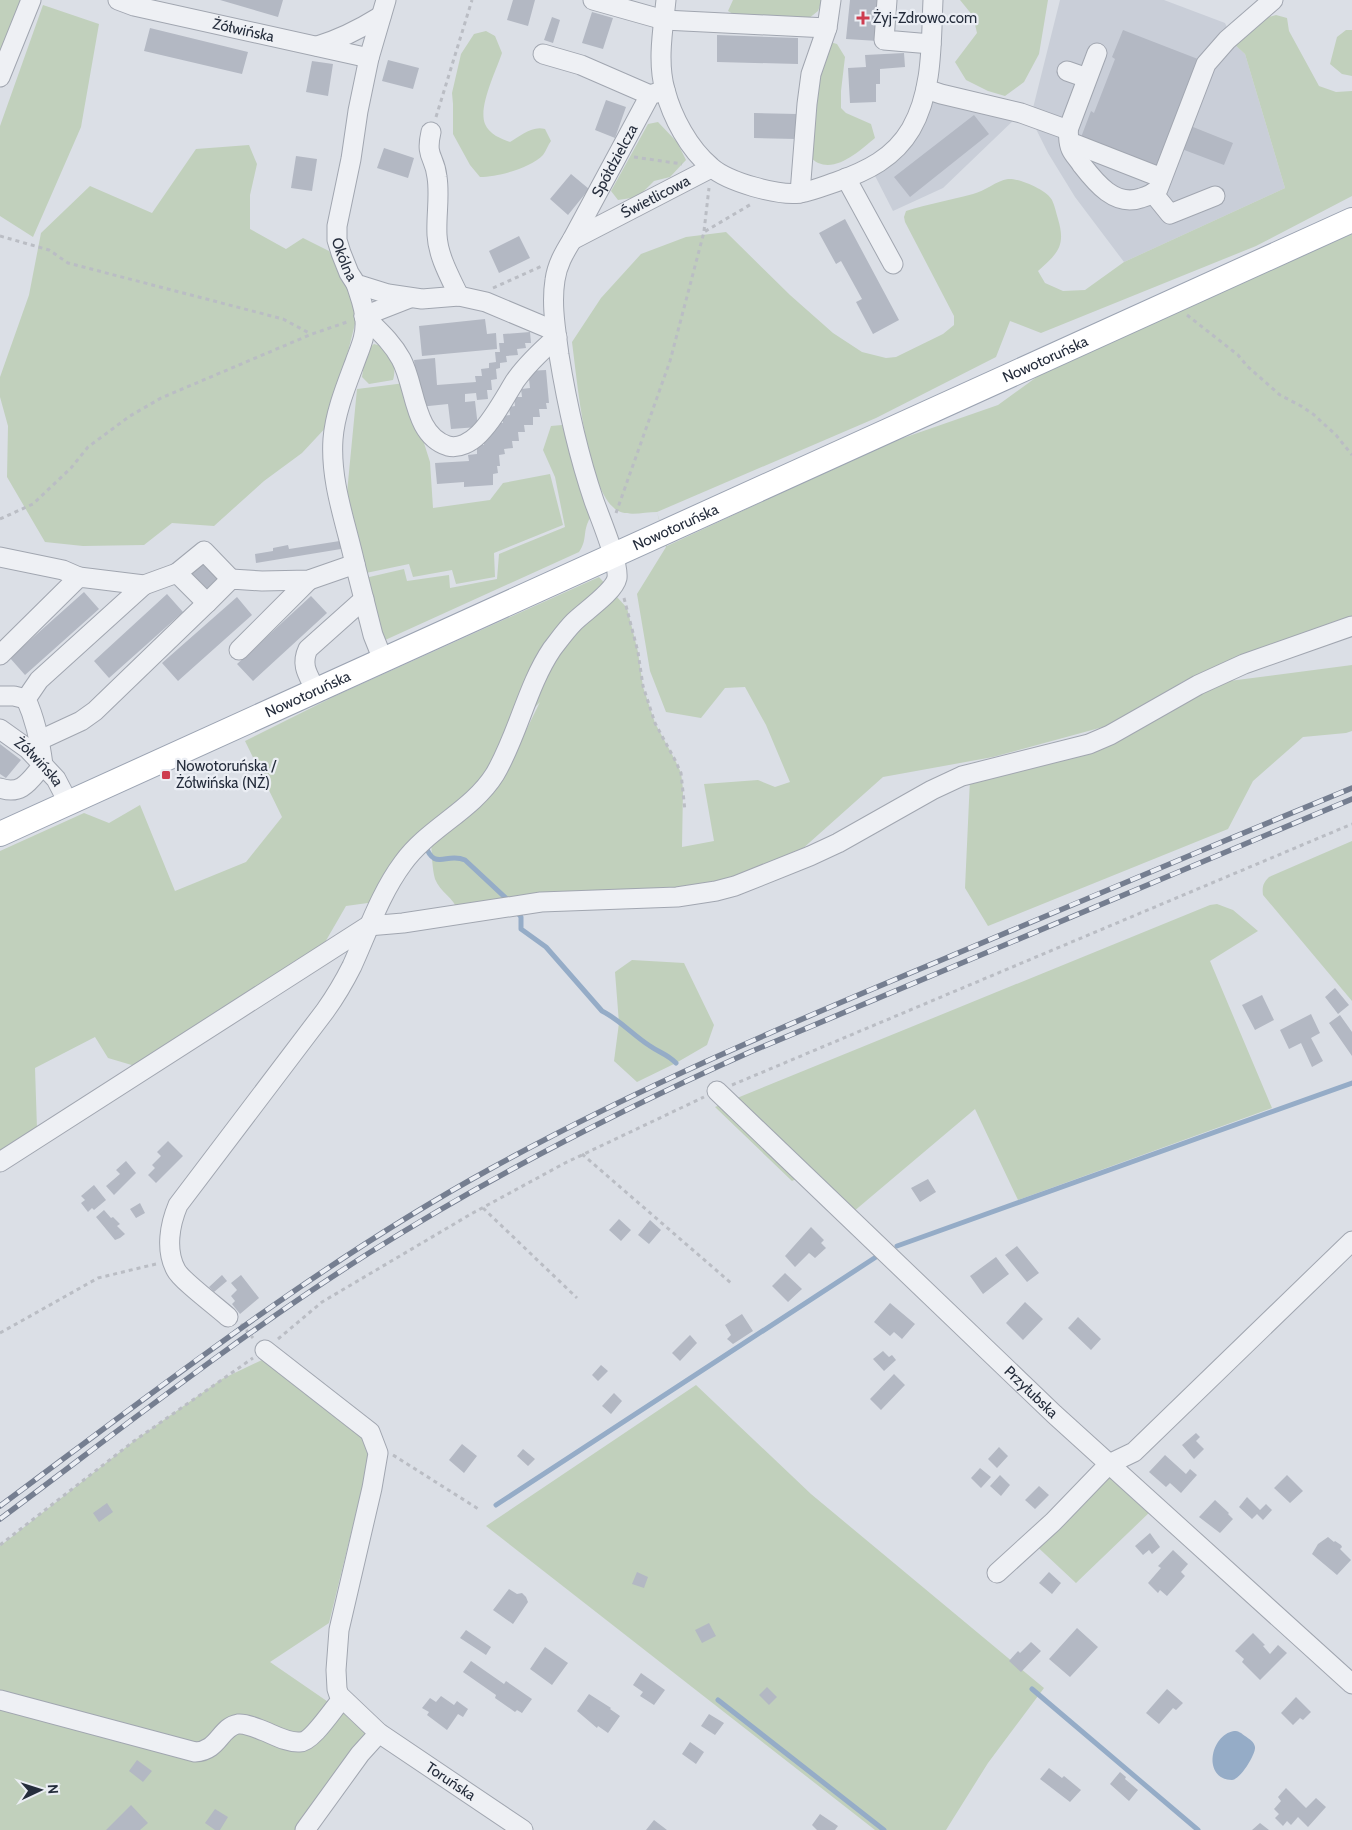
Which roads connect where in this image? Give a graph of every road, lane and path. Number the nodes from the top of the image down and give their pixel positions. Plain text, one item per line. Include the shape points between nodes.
1 (31, 0) edge
2 (118, 0) edge
3 (472, 0) edge
4 (592, 0) edge
5 (666, 0) edge
6 (830, 0) edge
7 (887, 0) edge
8 (933, 0) edge
9 (1274, 0) edge
10 (383, 8) edge
11 (664, 20) junction
12 (827, 28) junction
13 (931, 44) junction
14 (317, 46) junction
15 (1097, 53) dead end
16 (543, 54) dead end
17 (369, 58) junction
18 (1067, 71) dead end
19 (0, 77) edge
20 (1087, 78) junction
21 (926, 89) junction
22 (657, 93) junction
23 (431, 132) joint
24 (1069, 136) junction
25 (618, 155) junction
26 (711, 168) junction
27 (846, 178) junction
28 (1158, 186) junction
29 (772, 191) junction
30 (800, 193) junction
31 (1215, 196) dead end
32 (1352, 220) edge
33 (704, 232) junction
34 (0, 236) edge
35 (572, 240) junction
36 (561, 258) junction
37 (893, 264) dead end
38 (356, 284) junction
39 (464, 297) junction
40 (411, 298) junction
41 (1171, 302) junction
42 (364, 316) junction
43 (312, 334) junction
44 (556, 334) junction
45 (1352, 455) edge
46 (0, 519) edge
47 (602, 525) junction
48 (0, 558) edge
49 (355, 564) junction
50 (615, 566) junction
51 (177, 573) junction
52 (79, 577) junction
53 (231, 579) junction
54 (309, 580) junction
55 (144, 585) junction
56 (364, 599) junction
57 (207, 602) junction
58 (1352, 626) edge
59 (240, 650) dead end
60 (0, 656) edge
61 (383, 660) junction
62 (316, 691) junction
63 (0, 696) edge
64 (26, 699) junction
65 (0, 729) edge
66 (40, 740) junction
67 (43, 765) junction
68 (0, 788) edge
69 (69, 804) junction
70 (685, 811) dead end
71 (1352, 824) edge
72 (0, 834) edge
73 (368, 926) junction
74 (717, 1091) junction
75 (582, 1154) junction
76 (0, 1162) edge
77 (483, 1208) junction
78 (1352, 1241) edge
79 (172, 1260) junction
80 (731, 1283) dead end
81 (577, 1298) dead end
82 (228, 1317) joint
83 (0, 1333) edge
84 (266, 1350) junction
85 (374, 1443) junction
86 (1109, 1464) junction
87 (480, 1510) dead end
88 (0, 1545) edge
89 (997, 1573) dead end
90 (1352, 1684) edge
91 (342, 1699) junction
92 (0, 1700) edge
93 (379, 1733) junction
94 (305, 1830) edge
95 (523, 1830) edge

1 - 19 street
2 - 14 street, Żółwińska
3 - 23 path
4 - 11 street
5 - 11 street
6 - 12 street
7 - 13 street via 884,40
8 - 13 street
9 - 28 street via 1227,40 1206,64
10 - 14 street via 361,29 340,40
10 - 17 street, Okólna
11 - 12 street
11 - 22 street
12 - 30 street via 811,74 806,104
13 - 21 street
14 - 17 street, Żółwińska
15 - 20 street
16 - 22 street
17 - 38 street, Okólna via 337,226 341,253
18 - 20 street
20 - 24 street
21 - 24 street via 1021,114
21 - 27 street via 918,114 900,145 876,165
22 - 25 street, Spółdzielcza
22 - 26 street via 694,150
23 - 39 street via 428,151 437,174 439,194 437,235 442,257
24 - 28 street
24 - 28 street via 1071,149 1104,190 1124,200 1135,200
25 - 26 path
25 - 35 street, Spółdzielcza
26 - 29 street via 746,184
26 - 33 path
26 - 35 street, Świetlicowa
27 - 30 street
27 - 37 street
28 - 31 street via 1170,214
29 - 30 street
29 - 33 path
32 - 41 main road, Nowotoruńska
33 - 47 path via 670,361 613,521
34 - 43 path via 49,250 68,263 283,319
35 - 36 street
36 - 39 path
36 - 44 street via 555,280
38 - 40 street, Okólna
38 - 42 street
39 - 40 street, Okólna
39 - 44 street, Okólna via 486,302
40 - 42 street
41 - 45 path via 1238,355 1280,395 1312,414 1336,435
41 - 50 main road, Nowotoruńska
42 - 43 path
42 - 44 street via 394,347 403,362 423,423 432,436 450,447 460,446 479,434 530,361
42 - 49 street via 364,338 345,390 333,439 337,494
43 - 46 path via 161,398 130,416 88,446 71,468 33,504
44 - 47 street via 566,396 588,485
47 - 50 street
48 - 52 street via 63,570
49 - 54 street
49 - 56 street
50 - 61 main road, Nowotoruńska
50 - 70 path via 638,652 643,686 655,723 680,773
50 - 73 street via 613,587 574,622 551,651 495,774 481,794 403,862 378,902
51 - 53 street via 204,551
51 - 55 street
51 - 57 street
52 - 55 street
52 - 60 street
53 - 54 street
53 - 57 street
54 - 59 street
55 - 64 street via 39,680
56 - 61 street
56 - 62 street via 308,649 304,665
57 - 66 street via 95,711 82,721
58 - 73 street via 1244,664 1088,744 962,776 838,843 716,892 677,897 541,902
61 - 62 main road, Nowotoruńska
62 - 69 main road, Nowotoruńska
63 - 64 street
64 - 66 street
65 - 67 street, Żółwińska via 28,749
66 - 67 street
67 - 68 street via 18,790
67 - 69 street, Żółwińska via 56,779
69 - 72 main road, Nowotoruńska
71 - 74 path
73 - 76 street
73 - 79 street via 352,965 325,1012 178,1205 171,1231
74 - 75 path
74 - 86 street, Przyłubska
75 - 77 path
75 - 80 path
77 - 81 path
77 - 84 path via 322,1302
78 - 86 street via 1134,1452
79 - 82 street via 176,1272
79 - 83 path via 98,1278
82 - 84 path via 243,1326
84 - 85 street via 370,1432
84 - 88 path via 134,1441
85 - 87 path
85 - 91 street via 377,1462 336,1652 337,1690
86 - 89 street via 1054,1522
86 - 90 street, Przyłubska
91 - 92 street via 304,1742 294,1742 238,1724 210,1748 195,1752
91 - 93 street, Toruńska
93 - 94 street
93 - 95 street, Toruńska

